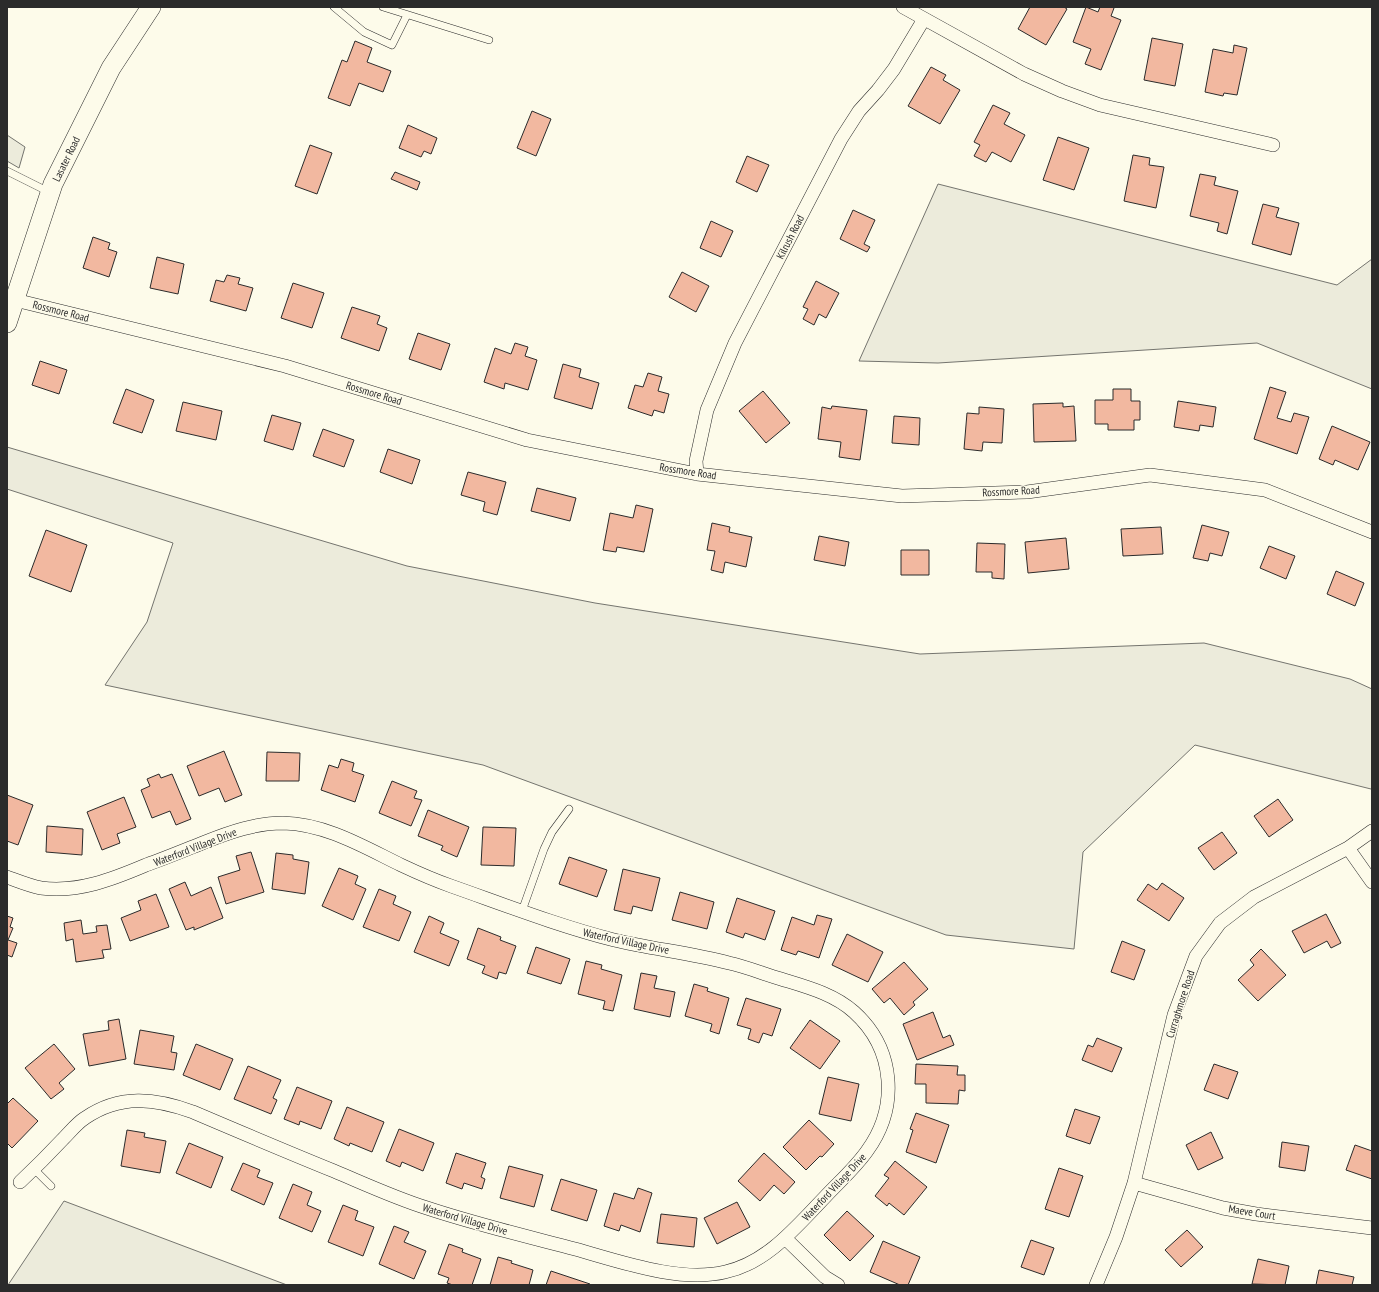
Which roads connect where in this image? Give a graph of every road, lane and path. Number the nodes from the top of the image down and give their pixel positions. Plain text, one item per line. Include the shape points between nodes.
1 (151, 7) edge
2 (334, 7) edge
3 (383, 7) edge
4 (903, 7) edge
5 (407, 15) junction
6 (924, 18) junction
7 (489, 40) dead end
8 (1273, 145) dead end
9 (7, 171) edge
10 (51, 193) junction
11 (15, 300) junction
12 (7, 323) edge
13 (697, 474) junction
14 (1372, 532) edge
15 (569, 809) dead end
16 (1372, 831) edge
17 (1348, 848) junction
18 (7, 877) edge
19 (1372, 882) edge
20 (522, 911) junction
21 (34, 1169) junction
22 (20, 1182) dead end
23 (1134, 1182) junction
24 (51, 1186) dead end
25 (1372, 1228) edge
26 (785, 1238) junction
27 (838, 1285) edge
28 (1096, 1285) edge

1 - 10 street, Lasater Road via 111,68 53,184
2 - 5 lane via 364,32 392,45
3 - 5 lane
4 - 6 street
5 - 7 lane
6 - 8 street via 1024,74 1100,105
6 - 13 street, Kilrush Road via 894,69 859,111 840,139 735,343 707,410 696,462
9 - 10 lane
10 - 11 street, Lasater Road
11 - 12 street, Lasater Road
11 - 13 street, Rossmore Road via 285,366 526,440
13 - 14 street, Rossmore Road via 902,496 1026,492 1150,475 1265,490
15 - 20 lane via 552,832 544,849
16 - 17 street, Curraghmore Road
17 - 19 street
17 - 23 street, Curraghmore Road via 1254,897 1220,923 1196,956 1174,1015
18 - 20 street, Waterford Village Drive via 40,888 82,887 109,880 231,832 259,825 283,823 323,830 354,841 445,884
20 - 26 street, Waterford Village Drive via 621,942 729,963 811,988 852,1010 868,1026 880,1043 886,1063 887,1107 881,1129 858,1163
21 - 22 street, Waterford Village Drive
21 - 24 lane
21 - 26 street, Waterford Village Drive via 84,1119 98,1110 116,1103 157,1101 193,1112 424,1208 625,1263 686,1275 725,1272 761,1256
23 - 25 street, Maeve Court via 1223,1208
23 - 28 street, Curraghmore Road via 1116,1237
26 - 27 street

